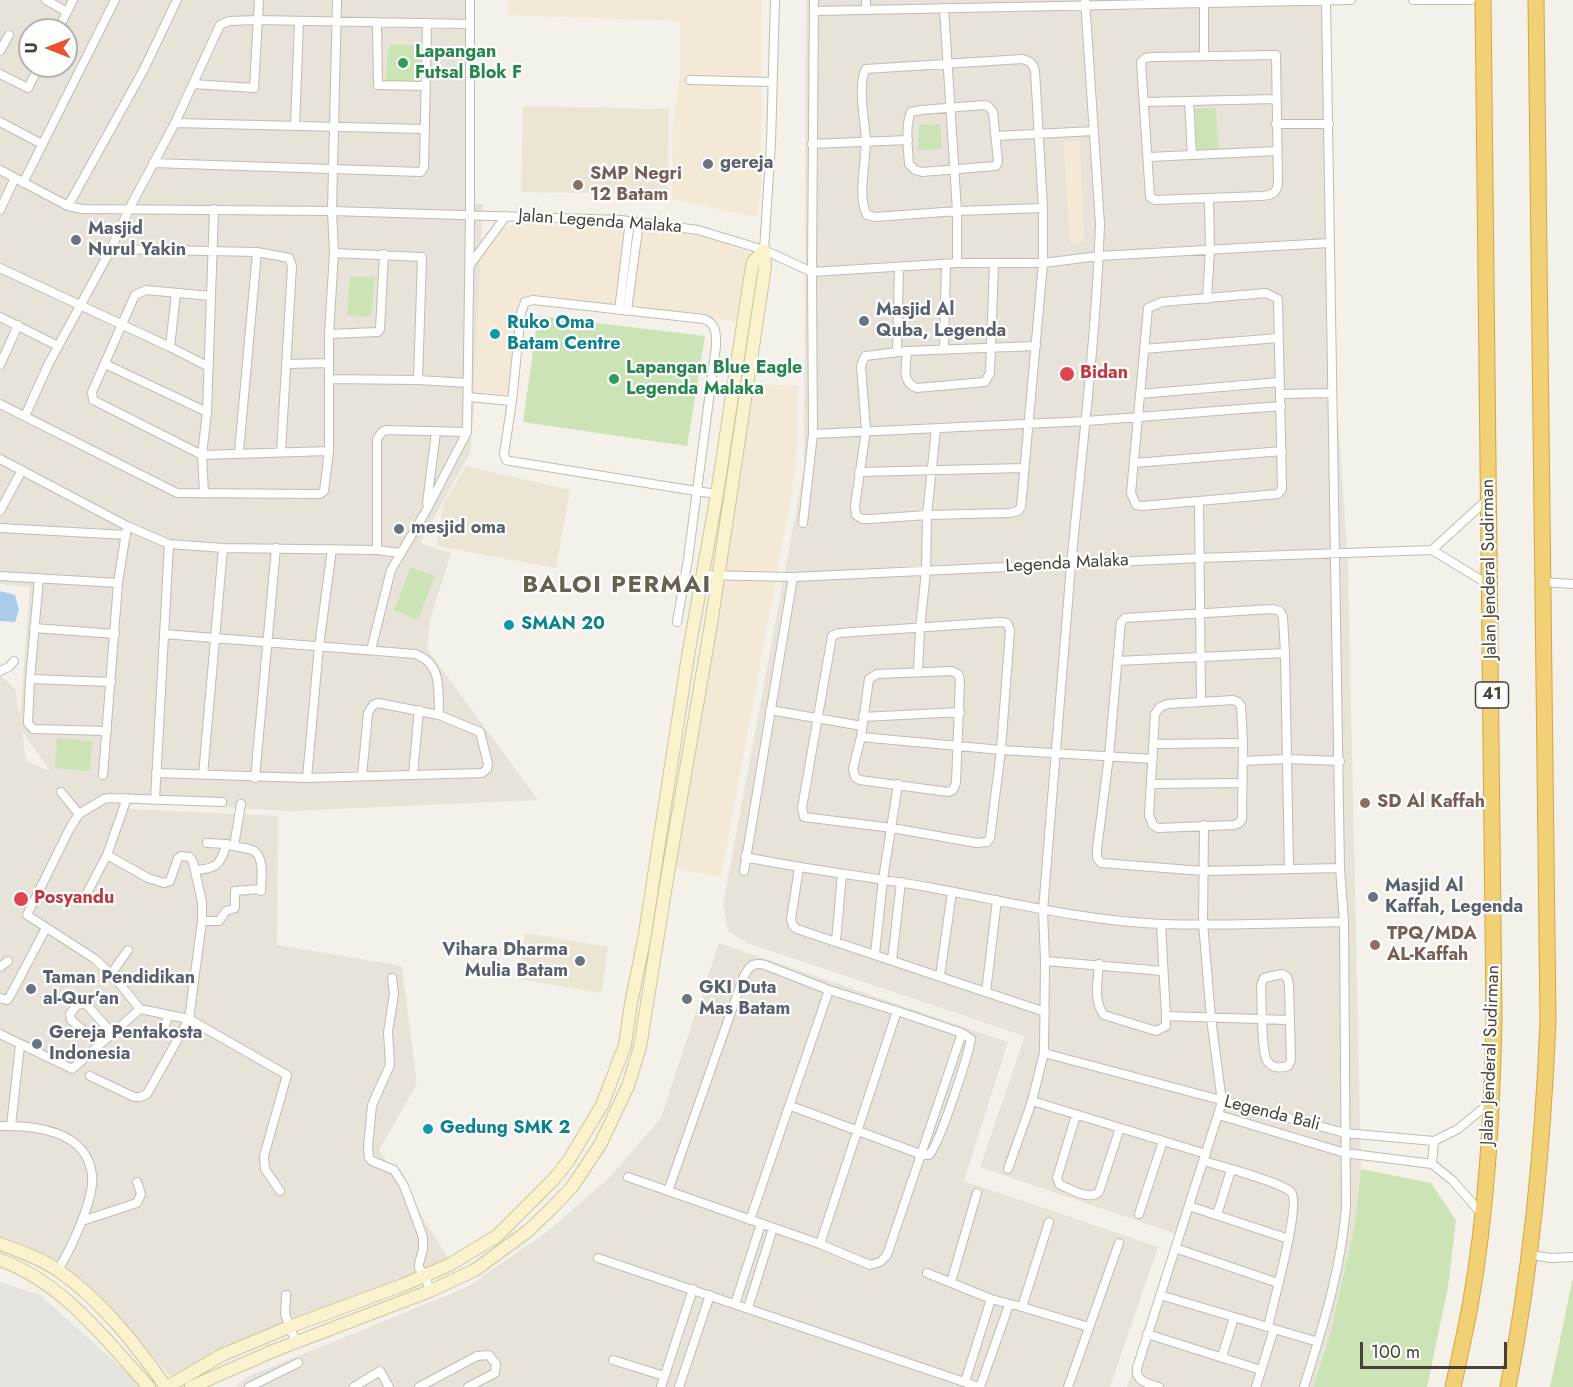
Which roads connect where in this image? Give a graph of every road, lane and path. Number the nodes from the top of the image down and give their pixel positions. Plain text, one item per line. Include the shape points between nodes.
1 (46, 0) edge
2 (73, 0) edge
3 (115, 0) edge
4 (177, 0) edge
5 (259, 0) edge
6 (337, 0) edge
7 (470, 0) edge
8 (775, 0) edge
9 (814, 0) edge
10 (1326, 0) edge
11 (1351, 0) edge
12 (1413, 0) edge
13 (1471, 0) edge
14 (1483, 0) edge
15 (1536, 0) edge
16 (1085, 2) edge
17 (1136, 2) edge
18 (1204, 3) junction
19 (1029, 4) edge
20 (866, 5) edge
21 (944, 8) junction
22 (814, 11) junction
23 (67, 12) junction
24 (64, 18) edge
25 (258, 21) junction
26 (336, 21) junction
27 (300, 22) junction
28 (377, 22) junction
29 (427, 23) junction
30 (470, 24) junction
31 (9, 35) dead end
32 (0, 51) edge
33 (1204, 56) junction
34 (948, 64) junction
35 (0, 74) edge
36 (33, 78) edge
37 (690, 80) dead end
38 (772, 82) junction
39 (193, 84) junction
40 (425, 86) junction
41 (1276, 99) junction
42 (1190, 101) junction
43 (1145, 102) junction
44 (950, 108) junction
45 (0, 122) edge
46 (176, 123) junction
47 (1276, 124) junction
48 (1329, 124) junction
49 (295, 126) junction
50 (335, 127) junction
51 (425, 129) junction
52 (1094, 131) junction
53 (1039, 133) junction
54 (996, 136) junction
55 (908, 140) junction
56 (866, 142) junction
57 (42, 144) junction
58 (812, 144) junction
59 (1277, 151) junction
60 (1192, 155) junction
61 (1149, 157) junction
62 (153, 163) junction
63 (334, 168) junction
64 (0, 170) edge
65 (953, 170) junction
66 (19, 180) junction
67 (1209, 199) junction
68 (68, 206) junction
69 (1043, 208) junction
70 (129, 209) junction
71 (214, 209) junction
72 (0, 210) edge
73 (332, 211) junction
74 (957, 211) junction
75 (470, 214) junction
76 (506, 216) junction
77 (634, 221) junction
78 (1329, 243) junction
79 (111, 249) junction
80 (764, 250) junction
81 (1210, 250) junction
82 (213, 251) junction
83 (257, 252) junction
84 (334, 253) junction
85 (384, 254) junction
86 (1099, 256) junction
87 (957, 263) junction
88 (1043, 263) junction
89 (946, 264) junction
90 (994, 264) junction
91 (470, 265) junction
92 (899, 267) junction
93 (0, 268) edge
94 (812, 272) junction
95 (176, 292) junction
96 (211, 296) junction
97 (1207, 299) junction
98 (81, 305) junction
99 (623, 311) junction
100 (0, 316) edge
101 (18, 325) junction
102 (122, 325) junction
103 (329, 334) junction
104 (1278, 338) junction
105 (58, 346) junction
106 (1036, 346) junction
107 (170, 347) junction
108 (992, 348) junction
109 (1144, 349) junction
110 (944, 350) junction
111 (907, 351) junction
112 (897, 352) junction
113 (329, 363) junction
114 (105, 364) junction
115 (287, 364) junction
116 (0, 365) edge
117 (209, 367) junction
118 (328, 379) junction
119 (418, 380) junction
120 (1279, 382) junction
121 (468, 383) junction
122 (1332, 393) junction
123 (1140, 394) junction
124 (1280, 394) junction
125 (468, 397) junction
126 (512, 401) junction
127 (0, 404) edge
128 (1281, 406) junction
129 (207, 412) junction
130 (25, 416) junction
131 (1137, 417) junction
132 (1087, 421) junction
133 (1030, 423) junction
134 (936, 429) junction
135 (866, 430) junction
136 (436, 432) junction
137 (467, 432) junction
138 (813, 434) junction
139 (1282, 451) junction
140 (281, 452) junction
141 (329, 452) junction
142 (239, 453) junction
143 (202, 455) junction
144 (0, 459) edge
145 (1134, 463) junction
146 (1023, 468) junction
147 (22, 470) junction
148 (932, 471) junction
149 (859, 472) junction
150 (696, 491) junction
151 (204, 494) junction
152 (717, 494) junction
153 (1489, 498) junction
154 (1199, 502) junction
155 (0, 511) edge
156 (426, 511) junction
157 (927, 515) junction
158 (803, 523) dead end
159 (128, 526) junction
160 (0, 528) edge
161 (126, 535) junction
162 (169, 544) junction
163 (223, 548) junction
164 (276, 548) junction
165 (332, 549) junction
166 (377, 550) junction
167 (1432, 550) junction
168 (1336, 552) junction
169 (400, 553) junction
170 (1200, 558) junction
171 (1071, 564) junction
172 (926, 571) junction
173 (702, 575) junction
174 (719, 575) junction
175 (0, 576) edge
176 (793, 577) junction
177 (39, 578) junction
178 (1543, 582) junction
179 (118, 583) junction
180 (1573, 584) edge
181 (1491, 586) junction
182 (1201, 613) junction
183 (677, 622) dead end
184 (34, 628) junction
185 (920, 629) junction
186 (115, 634) junction
187 (164, 634) junction
188 (215, 639) junction
189 (268, 642) junction
190 (319, 646) junction
191 (371, 650) junction
192 (1285, 653) junction
193 (1201, 658) junction
194 (14, 661) dead end
195 (1117, 661) junction
196 (0, 671) edge
197 (918, 672) junction
198 (30, 679) junction
199 (111, 682) junction
200 (1201, 701) junction
201 (419, 710) junction
202 (770, 710) junction
203 (960, 712) junction
204 (439, 715) junction
205 (817, 718) junction
206 (863, 721) junction
207 (107, 731) junction
208 (861, 737) junction
209 (1243, 743) junction
210 (1154, 744) junction
211 (957, 746) junction
212 (1001, 750) junction
213 (1056, 752) junction
214 (1109, 756) junction
215 (1153, 759) junction
216 (1286, 759) junction
217 (1243, 761) junction
218 (1340, 761) junction
219 (156, 773) junction
220 (413, 774) junction
221 (103, 776) dead end
222 (203, 776) junction
223 (362, 776) junction
224 (255, 778) junction
225 (307, 778) junction
226 (1243, 783) junction
227 (898, 784) junction
228 (1151, 784) junction
229 (61, 792) dead end
230 (127, 798) junction
231 (155, 800) junction
232 (222, 802) dead end
233 (241, 804) dead end
234 (79, 814) junction
235 (1204, 825) junction
236 (892, 828) junction
237 (207, 843) dead end
238 (231, 845) junction
239 (107, 855) junction
240 (745, 857) junction
241 (799, 868) junction
242 (1289, 868) junction
243 (1340, 868) junction
244 (195, 870) junction
245 (744, 871) dead end
246 (1203, 871) junction
247 (842, 873) junction
248 (883, 879) junction
249 (901, 882) junction
250 (952, 892) junction
251 (87, 893) dead end
252 (997, 900) junction
253 (1043, 910) junction
254 (202, 921) junction
255 (1344, 922) junction
256 (1203, 923) junction
257 (1161, 924) junction
258 (46, 928) junction
259 (836, 941) junction
260 (128, 950) dead end
261 (875, 954) junction
262 (892, 960) junction
263 (8, 961) dead end
264 (1045, 961) junction
265 (1099, 964) junction
266 (0, 967) edge
267 (1163, 971) junction
268 (111, 974) junction
269 (940, 976) junction
270 (392, 978) dead end
271 (829, 990) junction
272 (986, 992) junction
273 (0, 998) edge
274 (140, 1009) junction
275 (897, 1011) junction
276 (1045, 1012) junction
277 (168, 1016) junction
278 (1166, 1016) junction
279 (1211, 1018) junction
280 (189, 1019) junction
281 (1263, 1019) junction
282 (1290, 1020) junction
283 (0, 1034) edge
284 (112, 1034) junction
285 (162, 1035) dead end
286 (100, 1044) junction
287 (20, 1045) junction
288 (1044, 1053) junction
289 (90, 1076) dead end
290 (1032, 1101) junction
291 (1492, 1101) junction
292 (1222, 1102) junction
293 (790, 1106) junction
294 (1219, 1115) junction
295 (1076, 1116) junction
296 (0, 1126) edge
297 (11, 1126) junction
298 (1120, 1128) junction
299 (858, 1131) junction
300 (1345, 1133) junction
301 (1163, 1141) junction
302 (1434, 1141) junction
303 (1345, 1153) junction
304 (920, 1154) junction
305 (1205, 1158) junction
306 (1432, 1164) junction
307 (1008, 1169) dead end
308 (1231, 1170) junction
309 (628, 1177) dead end
310 (137, 1182) dead end
311 (280, 1191) dead end
312 (668, 1191) junction
313 (977, 1193) dead end
314 (1189, 1206) junction
315 (1139, 1214) dead end
316 (1217, 1215) junction
317 (1482, 1215) junction
318 (750, 1220) junction
319 (82, 1221) junction
320 (1049, 1222) dead end
321 (761, 1224) junction
322 (773, 1228) junction
323 (1289, 1239) junction
324 (1119, 1243) dead end
325 (0, 1244) edge
326 (820, 1244) junction
327 (1175, 1248) junction
328 (1530, 1255) junction
329 (1573, 1257) edge
330 (598, 1258) dead end
331 (0, 1260) edge
332 (58, 1270) junction
333 (927, 1273) dead end
334 (425, 1275) junction
335 (951, 1282) junction
336 (1278, 1283) junction
337 (693, 1289) junction
338 (430, 1291) junction
339 (286, 1295) dead end
340 (710, 1295) junction
341 (1160, 1295) junction
342 (991, 1299) junction
343 (735, 1304) junction
344 (1009, 1305) junction
345 (1022, 1307) junction
346 (748, 1308) junction
347 (1234, 1317) junction
348 (289, 1327) junction
349 (1089, 1327) junction
350 (1271, 1328) junction
351 (1147, 1334) junction
352 (1318, 1342) junction
353 (296, 1343) junction
354 (1222, 1358) junction
355 (613, 1360) dead end
356 (298, 1362) dead end
357 (1261, 1370) junction
358 (664, 1376) junction
359 (965, 1382) junction
360 (149, 1387) edge
361 (167, 1387) edge
362 (191, 1387) edge
363 (249, 1387) edge
364 (354, 1387) edge
365 (389, 1387) edge
366 (419, 1387) edge
367 (468, 1387) edge
368 (661, 1387) edge
369 (679, 1387) edge
370 (979, 1387) edge
371 (1068, 1387) edge
372 (1159, 1387) edge
373 (1256, 1387) edge
374 (1304, 1387) edge
375 (1453, 1387) edge
376 (1508, 1387) edge

1 - 23 street
2 - 23 street
3 - 57 street
4 - 68 street via 143,71
5 - 25 street
6 - 26 street
7 - 30 street
8 - 38 street
9 - 22 street
10 - 11 street
10 - 18 street
10 - 48 street
12 - 13 street
14 - 153 highway, Jalan Jenderal Sudirman / 41
15 - 178 highway
16 - 17 street
16 - 19 street
16 - 52 street
17 - 18 street
18 - 33 street
19 - 21 street
20 - 21 street
20 - 22 street
21 - 34 street
22 - 58 street
23 - 24 street
25 - 27 street
25 - 39 street via 229,21 220,25
25 - 39 street via 254,88
26 - 27 street
26 - 28 street
26 - 50 street
27 - 49 street
28 - 29 street
28 - 40 street via 378,85
29 - 30 street
29 - 40 street
30 - 75 street
31 - 32 street
33 - 41 street via 1276,55
33 - 43 street via 1145,58 1141,62
34 - 44 street
34 - 53 street via 1028,60 1035,71
34 - 56 street via 866,69 862,80
35 - 36 street via 28,88
37 - 38 street
38 - 80 street
39 - 46 street
40 - 51 street
41 - 42 street
41 - 47 street
42 - 43 street
42 - 60 street
43 - 61 street
44 - 54 street via 988,106 993,112
44 - 55 street via 911,112
44 - 65 street
45 - 57 street
46 - 49 street
46 - 62 street
47 - 48 street
47 - 59 street
48 - 78 street
49 - 50 street
50 - 51 street
50 - 63 street
51 - 63 street via 421,172
52 - 53 street
52 - 86 street
53 - 54 street
53 - 69 street
54 - 65 street via 996,166
55 - 56 street
55 - 65 street via 909,164 915,170
56 - 58 street
56 - 74 street via 862,203 867,215
57 - 66 street
58 - 94 street
59 - 60 street
59 - 67 street via 1278,184 1272,195
60 - 61 street
61 - 67 street via 1150,197
62 - 63 street
62 - 70 street
63 - 73 street
64 - 66 street
65 - 74 street
66 - 68 street
66 - 72 street
67 - 81 street
68 - 70 street, Jalan Legenda Malaka
69 - 74 street
69 - 88 street
70 - 71 street, Jalan Legenda Malaka
70 - 79 street
71 - 73 street, Jalan Legenda Malaka
71 - 82 street
73 - 75 street, Jalan Legenda Malaka
73 - 84 street
74 - 87 street
75 - 76 street, Jalan Legenda Malaka
75 - 91 street
76 - 77 street, Jalan Legenda Malaka
76 - 91 street
77 - 80 street, Jalan Legenda Malaka via 698,230
77 - 99 street
78 - 81 street
78 - 122 street
79 - 82 street
79 - 98 street
80 - 94 street, Jalan Legenda Malaka
80 - 152 street via 753,262
80 - 174 street via 765,267
81 - 86 street
81 - 97 street
82 - 83 street
82 - 96 street
83 - 115 street via 286,256 291,261
83 - 142 street
84 - 85 street
84 - 103 street
85 - 103 street via 378,332
85 - 119 street via 422,257
86 - 88 street
86 - 132 street
87 - 89 street
87 - 90 street
88 - 90 street
88 - 106 street
89 - 92 street
89 - 110 street
90 - 108 street
91 - 121 street
92 - 94 street
92 - 112 street
93 - 98 street
94 - 138 street
95 - 96 street
95 - 102 street via 139,292 131,300
95 - 107 street
96 - 117 street
97 - 104 street via 1273,295 1279,304
97 - 109 street via 1162,302 1148,308
98 - 102 street
98 - 105 street
99 - 126 street via 525,302
99 - 150 street via 704,319 716,332
100 - 101 street
101 - 105 street
101 - 116 street
102 - 107 street
102 - 114 street
103 - 113 street
104 - 109 street
104 - 120 street
105 - 130 street
106 - 108 street
106 - 133 street
107 - 117 street
108 - 110 street
108 - 111 street via 986,382 917,388 908,384 906,378
109 - 123 street
110 - 111 street
111 - 112 street
112 - 135 street via 863,359
113 - 115 street
113 - 118 street
114 - 129 street
114 - 143 street via 92,392 93,400
115 - 140 street
117 - 129 street
118 - 119 street
118 - 141 street
119 - 121 street
120 - 123 street
120 - 124 street
121 - 125 street
122 - 124 street
122 - 168 street
123 - 131 street
124 - 128 street
125 - 126 street
125 - 137 street
126 - 150 street via 504,454 510,461
127 - 130 street
128 - 131 street
128 - 139 street
129 - 143 street
130 - 151 street via 168,489
131 - 132 street
131 - 145 street
132 - 133 street
132 - 171 street
133 - 134 street
133 - 146 street
134 - 135 street
134 - 148 street
135 - 138 street
135 - 149 street
136 - 137 street
136 - 156 street
136 - 166 street via 386,430 377,439
137 - 156 street
138 - 158 street
139 - 145 street
139 - 154 street via 1282,489 1278,494
140 - 141 street
140 - 142 street
141 - 151 street via 326,485 320,494
142 - 143 street
143 - 151 street
144 - 147 street
145 - 154 street via 1131,493 1136,505
146 - 148 street
146 - 157 street via 1023,499 1018,511
147 - 155 street
147 - 159 street
148 - 149 street
148 - 157 street
149 - 157 street via 855,506 858,517
150 - 152 street
150 - 183 street
152 - 173 street
153 - 167 street
153 - 181 highway, Jalan Jenderal Sudirman / 41
154 - 170 street
156 - 169 street
157 - 172 street
159 - 161 street
159 - 162 street
160 - 161 street
161 - 179 street
162 - 163 street
162 - 187 street
163 - 164 street
163 - 188 street
164 - 165 street
164 - 189 street
165 - 166 street
165 - 190 street
166 - 169 street
167 - 168 street, Legenda Malaka
167 - 181 street
168 - 170 street, Legenda Malaka
168 - 218 street
169 - 191 street via 388,578
170 - 171 street, Legenda Malaka
170 - 182 street
171 - 172 street, Legenda Malaka
171 - 213 street
172 - 176 street, Legenda Malaka
172 - 185 street
173 - 174 street, Legenda Malaka
173 - 334 street via 644,939 625,1045 615,1075 569,1160 543,1192 496,1236
174 - 176 street, Legenda Malaka
174 - 338 street via 640,1047 628,1086 600,1145 554,1206 528,1231 475,1270
175 - 177 street
176 - 202 street
177 - 179 street
177 - 184 street
178 - 180 street
178 - 328 highway via 1548,1021 1545,1103
179 - 186 street
181 - 291 highway, Jalan Jenderal Sudirman / 41
182 - 192 street via 1280,611
182 - 193 street
182 - 195 street via 1125,618 1121,622
184 - 186 street
184 - 198 street
185 - 197 street
185 - 205 street via 834,634
185 - 212 street via 1001,622 1009,626
186 - 199 street
187 - 188 street
187 - 219 street
188 - 189 street
188 - 222 street
189 - 190 street
189 - 224 street
190 - 191 street
190 - 225 street
191 - 204 street via 415,654 428,660 437,675
192 - 193 street
192 - 216 street
193 - 195 street
193 - 200 street
194 - 196 street
195 - 214 street
197 - 203 street via 958,674
197 - 206 street via 872,676 867,685
198 - 199 street
198 - 207 street via 27,717 33,729
199 - 207 street
200 - 209 street via 1238,702
200 - 210 street via 1160,707 1155,714
201 - 204 street
201 - 220 street
201 - 223 street via 373,705 368,713
202 - 205 street
202 - 240 street
203 - 206 street
203 - 211 street
204 - 220 street via 480,732 487,770
205 - 206 street
205 - 236 street via 803,815
206 - 208 street
207 - 221 street
208 - 211 street
208 - 227 street via 853,769 855,777
209 - 210 street
209 - 217 street
210 - 215 street
211 - 212 street
211 - 227 street via 956,783 952,790
212 - 213 street
212 - 236 street via 987,842
213 - 214 street
213 - 253 street
214 - 215 street
214 - 246 street via 1097,858 1101,862
215 - 228 street
216 - 217 street
216 - 218 street
216 - 242 street
217 - 226 street
218 - 243 street
219 - 222 street
219 - 231 street
220 - 223 street
222 - 224 street
223 - 225 street
224 - 225 street
226 - 228 street
226 - 235 street via 1239,823
227 - 236 street
228 - 235 street via 1149,815 1153,825
229 - 234 street
230 - 231 street
230 - 234 street via 104,799
230 - 239 street
231 - 232 street
233 - 238 street
234 - 258 street via 27,915
235 - 246 street
236 - 248 street
237 - 238 street
238 - 244 street via 215,867
238 - 254 street via 257,855 261,890 235,891 235,908 226,911 221,920
239 - 244 street via 162,883 170,881 180,856 192,859
239 - 251 street
240 - 241 street
240 - 245 street
241 - 247 street
241 - 259 street via 791,923 796,929
242 - 243 street
242 - 246 street
243 - 255 street
244 - 254 street
246 - 256 street
247 - 248 street
247 - 259 street
248 - 249 street
248 - 261 street
249 - 250 street
249 - 262 street
250 - 252 street
250 - 269 street
252 - 253 street
252 - 272 street
253 - 257 street
253 - 264 street
254 - 280 street
255 - 256 street
255 - 300 street
256 - 257 street
256 - 279 street
257 - 267 street
258 - 268 street
258 - 273 street via 9,998
259 - 261 street
260 - 268 street
261 - 262 street
262 - 269 street
263 - 266 street
264 - 265 street
264 - 276 street
265 - 267 street
265 - 278 street via 1097,1001 1104,1014 1156,1031 1166,1026
267 - 278 street
268 - 274 street
269 - 272 street
270 - 334 street via 390,1065 372,1105 368,1153 372,1161 394,1170 404,1186 423,1237 419,1268
271 - 275 street
271 - 293 street
271 - 312 street via 765,965 756,963 748,968
272 - 276 street
274 - 277 street
274 - 284 street
275 - 299 street
275 - 304 street via 962,1033
276 - 288 street
277 - 280 street
277 - 285 street
278 - 279 street
279 - 281 street
279 - 292 street
280 - 289 street via 145,1095 134,1096
280 - 311 street via 288,1075 264,1156 265,1169
281 - 282 street
281 - 282 street via 1261,985 1264,978 1282,974 1289,985
281 - 282 street via 1265,1058 1281,1068 1291,1060
283 - 287 street
284 - 286 street
284 - 286 street via 85,1003 77,1005 70,1014 71,1020
286 - 287 street via 72,1069
287 - 297 street
288 - 290 street
288 - 292 street, Legenda Bali
290 - 295 street
290 - 307 street
291 - 302 street via 1458,1129
291 - 317 highway, Jalan Jenderal Sudirman / 41
292 - 294 street
292 - 300 street, Legenda Bali
293 - 299 street
293 - 318 street
294 - 303 street, Legenda Bali
294 - 305 street
295 - 298 street
295 - 298 street via 1057,1178 1060,1185 1087,1196 1099,1192
296 - 297 street
297 - 319 street via 55,1132 69,1139 86,1157 93,1177
298 - 301 street
299 - 304 street
299 - 326 street
300 - 302 street, Legenda Bali
300 - 303 street
301 - 305 street
301 - 315 street
302 - 306 street
303 - 306 street, Legenda Bali
303 - 352 street via 1345,1227
304 - 326 street via 887,1255 880,1262 870,1265
305 - 308 street
305 - 314 street
306 - 317 street via 1452,1180
308 - 316 street
308 - 323 street via 1290,1191 1295,1203
309 - 312 street
310 - 319 street via 141,1194 137,1203
312 - 318 street
313 - 335 street
314 - 316 street
314 - 327 street
316 - 323 street
317 - 375 highway, Jalan Jenderal Sudirman / 41 via 1470,1305
318 - 321 street
319 - 332 street
320 - 345 street
321 - 322 street
321 - 343 street
322 - 326 street
322 - 346 street
323 - 336 street
324 - 349 street
325 - 332 street
327 - 336 street
327 - 341 street
328 - 329 street
328 - 376 highway
330 - 337 street
331 - 360 street via 13,1264 68,1301
332 - 361 street via 115,1323
333 - 335 street
334 - 338 street
334 - 348 street
335 - 342 street
336 - 350 street
337 - 340 street
337 - 358 street
338 - 353 street
339 - 348 street via 284,1309
340 - 343 street
340 - 369 street
341 - 347 street
341 - 351 street
342 - 344 street
342 - 359 street
343 - 346 street
344 - 345 street
344 - 370 street
345 - 349 street
346 - 359 street
347 - 350 street
347 - 354 street
348 - 353 street
348 - 361 street via 222,1355
349 - 371 street
350 - 352 street
350 - 357 street
351 - 354 street
351 - 372 street via 1136,1373 1143,1382
352 - 374 street
353 - 362 street
354 - 357 street
355 - 358 street
356 - 363 street
357 - 373 street
358 - 368 street
359 - 370 street
364 - 365 street via 380,1371
366 - 367 street via 477,1356 489,1355 496,1364 495,1373

